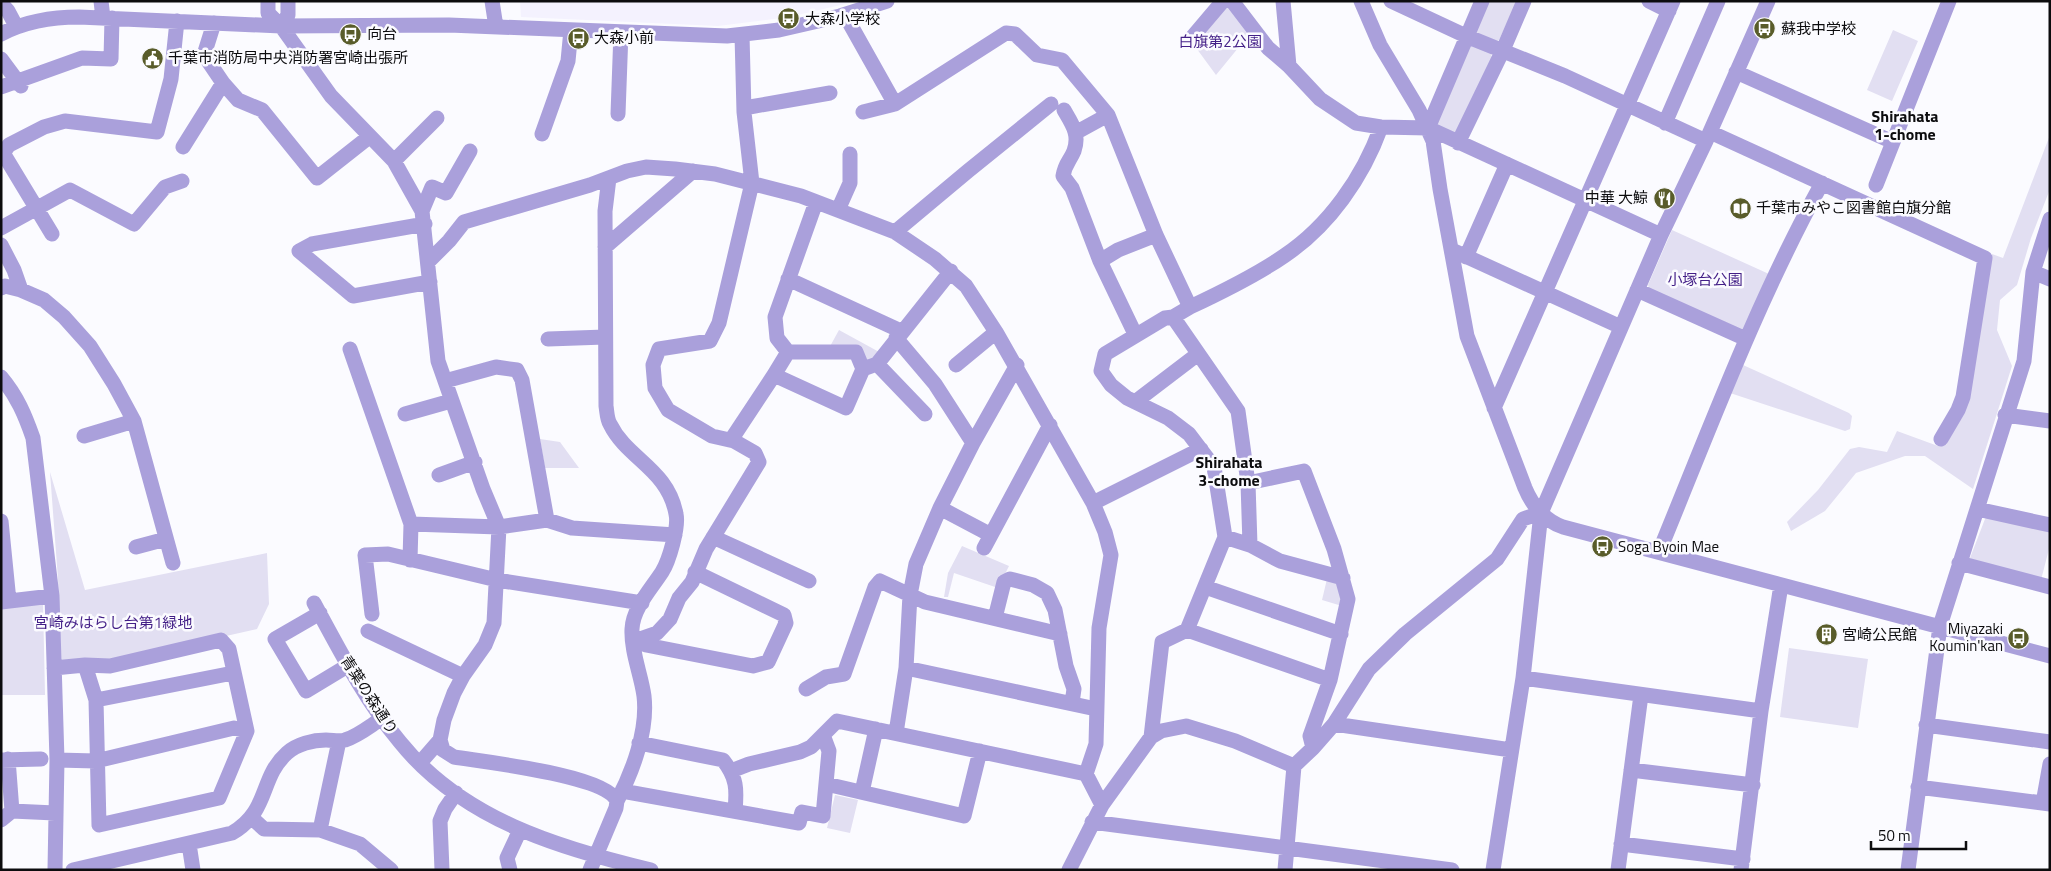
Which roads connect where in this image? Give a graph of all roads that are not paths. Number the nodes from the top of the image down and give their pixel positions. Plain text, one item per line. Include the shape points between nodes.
1 (101, 1) edge
2 (268, 1) edge
3 (288, 1) edge
4 (492, 1) edge
5 (886, 1) edge
6 (1224, 1) edge
7 (1232, 1) edge
8 (1283, 1) edge
9 (1361, 1) edge
10 (1391, 1) edge
11 (1482, 1) edge
12 (1524, 1) edge
13 (1649, 1) edge
14 (1718, 1) edge
15 (1950, 1) edge
16 (1, 3) edge
17 (1763, 3) edge
18 (1414, 6) edge
19 (1671, 6) edge
20 (845, 15) junction
21 (108, 18) junction
22 (177, 21) junction
23 (214, 22) junction
24 (16, 26) junction
25 (281, 26) junction
26 (496, 27) junction
27 (571, 30) junction
28 (621, 32) junction
29 (1, 34) edge
30 (742, 35) junction
31 (1466, 36) junction
32 (1189, 41) dead end
33 (1503, 50) junction
34 (1, 59) edge
35 (1289, 66) junction
36 (1736, 72) junction
37 (19, 83) junction
38 (223, 83) junction
39 (1, 87) edge
40 (830, 93) dead end
41 (895, 104) junction
42 (1628, 106) junction
43 (744, 108) junction
44 (863, 112) dead end
45 (618, 114) dead end
46 (1108, 115) junction
47 (437, 118) dead end
48 (1665, 123) junction
49 (1381, 127) junction
50 (1428, 128) junction
51 (1077, 132) junction
52 (542, 134) dead end
53 (369, 137) junction
54 (1708, 137) junction
55 (1893, 142) junction
56 (1458, 143) junction
57 (184, 147) dead end
58 (470, 151) dead end
59 (850, 154) dead end
60 (394, 161) junction
61 (1507, 164) junction
62 (693, 171) junction
63 (609, 178) junction
64 (182, 181) dead end
65 (752, 183) junction
66 (1822, 183) junction
67 (1876, 185) dead end
68 (1586, 200) junction
69 (816, 202) junction
70 (37, 208) junction
71 (838, 210) junction
72 (424, 218) junction
73 (2050, 219) edge
74 (1, 228) edge
75 (895, 232) junction
76 (52, 234) dead end
77 (1156, 235) junction
78 (1661, 235) junction
79 (1, 244) edge
80 (605, 247) junction
81 (1452, 250) junction
82 (1466, 257) junction
83 (1100, 261) junction
84 (428, 262) junction
85 (951, 271) junction
86 (2033, 272) junction
87 (2050, 278) edge
88 (788, 279) junction
89 (430, 282) junction
90 (1, 288) edge
91 (21, 290) junction
92 (1637, 290) junction
93 (1545, 293) junction
94 (1190, 307) junction
95 (1173, 317) junction
96 (1621, 327) junction
97 (996, 332) junction
98 (899, 334) junction
99 (1135, 334) junction
100 (605, 337) junction
101 (548, 339) dead end
102 (1746, 339) junction
103 (350, 348) dead end
104 (788, 352) junction
105 (1198, 354) junction
106 (870, 366) junction
107 (956, 366) dead end
108 (1017, 366) junction
109 (774, 375) junction
110 (1, 377) edge
111 (445, 381) junction
112 (451, 401) junction
113 (1135, 402) junction
114 (1494, 408) junction
115 (404, 414) dead end
116 (925, 414) dead end
117 (2005, 415) junction
118 (134, 421) junction
119 (2050, 421) edge
120 (1050, 425) junction
121 (84, 436) dead end
122 (1941, 439) dead end
123 (731, 440) junction
124 (973, 443) junction
125 (1201, 449) junction
126 (474, 462) junction
127 (439, 475) dead end
128 (1248, 483) junction
129 (1093, 503) junction
130 (940, 508) junction
131 (1977, 509) junction
132 (1542, 513) junction
133 (547, 520) junction
134 (1, 521) edge
135 (411, 524) junction
136 (2050, 525) edge
137 (499, 527) junction
138 (675, 534) junction
139 (1225, 536) junction
140 (713, 538) junction
141 (166, 539) junction
142 (1250, 544) junction
143 (136, 547) dead end
144 (1659, 552) junction
145 (410, 560) junction
146 (173, 563) dead end
147 (1959, 563) junction
148 (695, 572) junction
149 (1343, 578) junction
150 (497, 580) junction
151 (809, 581) dead end
152 (1781, 585) junction
153 (1205, 587) junction
154 (2050, 587) edge
155 (910, 595) junction
156 (52, 596) junction
157 (5, 601) edge
158 (642, 604) junction
159 (372, 614) dead end
160 (995, 618) junction
161 (1940, 626) junction
162 (1187, 630) junction
163 (368, 631) dead end
164 (1060, 634) junction
165 (1341, 634) junction
166 (634, 641) junction
167 (2050, 656) edge
168 (85, 665) junction
169 (349, 665) junction
170 (54, 668) junction
171 (906, 668) junction
172 (234, 673) junction
173 (463, 676) junction
174 (1523, 678) junction
175 (1330, 680) junction
176 (806, 689) dead end
177 (1641, 694) junction
178 (96, 700) junction
179 (1072, 703) junction
180 (1096, 709) junction
181 (1761, 711) junction
182 (381, 719) junction
183 (1334, 724) junction
184 (1926, 725) junction
185 (876, 729) junction
186 (247, 731) junction
187 (896, 733) junction
188 (823, 735) junction
189 (1151, 737) junction
190 (440, 740) junction
191 (339, 741) junction
192 (2050, 742) edge
193 (639, 743) junction
194 (1313, 748) junction
195 (1511, 750) junction
196 (980, 752) junction
197 (40, 759) dead end
198 (4, 760) edge
199 (57, 760) junction
200 (96, 760) junction
201 (420, 764) junction
202 (2050, 764) edge
203 (1294, 766) junction
204 (1631, 770) junction
205 (731, 771) junction
206 (1086, 774) junction
207 (5, 778) edge
208 (826, 784) junction
209 (1753, 785) junction
210 (1918, 787) junction
211 (862, 792) junction
212 (456, 793) junction
213 (619, 796) junction
214 (2046, 804) edge
215 (1102, 805) junction
216 (735, 811) junction
217 (55, 813) junction
218 (7, 816) edge
219 (252, 818) junction
220 (1092, 822) junction
221 (320, 830) junction
222 (520, 830) junction
223 (189, 844) junction
224 (1621, 844) junction
225 (1288, 849) junction
226 (592, 863) edge
227 (1742, 864) edge
228 (55, 870) edge
229 (73, 870) edge
230 (193, 870) edge
231 (391, 870) edge
232 (442, 870) edge
233 (510, 870) edge
234 (651, 870) edge
235 (1070, 870) edge
236 (1285, 870) edge
237 (1452, 870) edge
238 (1493, 870) edge
239 (1618, 870) edge
240 (1908, 870) edge

1 - 21 street
2 - 25 street via 268,13
3 - 25 street via 288,15
4 - 26 street
5 - 20 street
6 - 32 street
7 - 35 street via 1268,48
8 - 35 street
9 - 50 street via 1380,45
10 - 18 street
11 - 31 street
12 - 33 street
13 - 19 street
14 - 48 street
15 - 55 street
16 - 24 street
17 - 36 street
18 - 31 street
19 - 42 street
20 - 30 street
20 - 41 street
21 - 22 street
21 - 24 street via 60,17
21 - 37 street via 111,59 82,58
22 - 23 street
22 - 70 street via 170,79 157,132 65,121 44,127 8,145 3,153
23 - 25 street
23 - 38 street via 204,55
24 - 29 street
25 - 26 street
25 - 53 street via 331,96
26 - 27 street
27 - 28 street
27 - 52 street via 568,61
28 - 30 street
28 - 45 street
30 - 43 street
31 - 33 street
31 - 50 street
33 - 42 street
33 - 56 street
34 - 37 street
35 - 49 street via 1320,99 1356,123
36 - 54 street
36 - 55 street
37 - 39 street
38 - 53 street via 238,100 262,110 317,178
38 - 57 street
40 - 43 street
41 - 44 street
41 - 46 street via 1006,33 1015,34 1036,55 1062,60
42 - 48 street
42 - 68 street
43 - 65 street
46 - 51 street
46 - 77 street
47 - 60 street
48 - 54 street
49 - 50 street
49 - 94 street via 1358,177 1301,242 1284,256
50 - 56 street
50 - 81 street via 1436,152
51 - 75 street via 1058,107 968,171
51 - 83 street via 1074,151 1064,166 1063,176 1072,188
53 - 60 street
54 - 66 street
54 - 78 street
55 - 67 street
56 - 61 street
58 - 72 street via 446,193 432,187
59 - 71 street via 850,183
60 - 72 street
61 - 68 street
61 - 82 street
62 - 63 street via 646,168
62 - 65 street
62 - 80 street
63 - 80 street
63 - 84 street via 464,222
64 - 70 street via 165,187 134,224 70,190
65 - 69 street
65 - 123 street via 719,323 710,341 659,349 653,365 655,388 668,410 712,436
66 - 102 street via 1791,240
66 - 122 street via 1985,258 1963,397
68 - 78 street
68 - 93 street
69 - 71 street
69 - 88 street
70 - 74 street
70 - 76 street
71 - 75 street
72 - 84 street
72 - 89 street via 312,244 299,251 352,296
73 - 86 street
75 - 85 street
77 - 83 street
77 - 94 street
78 - 92 street
79 - 91 street
80 - 100 street
81 - 82 street
81 - 114 street via 1468,336
82 - 93 street
83 - 99 street
84 - 89 street
85 - 97 street via 966,286
85 - 98 street
86 - 87 street
86 - 117 street via 2024,361
88 - 98 street
88 - 104 street via 775,317 777,338
89 - 111 street via 438,361
90 - 91 street
91 - 118 street via 44,300 90,346
92 - 96 street
92 - 102 street
93 - 96 street
93 - 114 street
94 - 95 street
95 - 99 street via 1164,318
95 - 105 street
96 - 132 street
97 - 107 street
97 - 108 street
98 - 106 street
98 - 124 street
99 - 113 street via 1105,354 1101,371 1110,385
100 - 101 street
100 - 138 street via 609,423 619,438 657,474 672,498 677,516
102 - 144 street
103 - 135 street
104 - 106 street via 856,352
104 - 109 street
105 - 113 street
105 - 128 street via 1238,411
106 - 109 street via 846,408
106 - 116 street
108 - 120 street
108 - 124 street
109 - 123 street
110 - 156 street via 15,394 33,438
111 - 112 street
111 - 133 street via 496,367 517,370 522,380
112 - 115 street
112 - 126 street
113 - 125 street via 1168,418 1189,434
114 - 132 street via 1529,498
117 - 119 street
117 - 131 street
118 - 121 street
118 - 141 street
120 - 129 street
120 - 130 street via 987,542
123 - 140 street via 755,453 759,462
124 - 130 street
125 - 129 street
125 - 139 street via 1214,467
126 - 127 street
126 - 137 street
128 - 142 street
128 - 149 street via 1304,470
129 - 180 street via 1106,532 1111,555 1099,628
130 - 155 street via 916,564
131 - 136 street
131 - 147 street
132 - 144 street via 1563,527
132 - 174 street
132 - 183 street via 1523,519 1497,559 1405,634 1369,669
133 - 137 street
133 - 138 street via 572,528
134 - 157 street
135 - 137 street
135 - 145 street
137 - 150 street
138 - 158 street via 663,571
139 - 142 street
139 - 153 street
140 - 148 street
140 - 151 street
141 - 143 street
141 - 146 street
142 - 149 street via 1280,561
144 - 152 street
145 - 150 street
145 - 159 street via 388,554 364,555
147 - 154 street
147 - 161 street
148 - 166 street via 670,619 657,633
148 - 166 street via 784,615 786,622 768,662 754,666
149 - 165 street via 1348,599
150 - 158 street
150 - 173 street via 494,623 485,645
152 - 161 street
152 - 181 street
153 - 162 street
153 - 165 street
155 - 160 street via 925,602
155 - 171 street
155 - 176 street via 880,581 844,674 826,677
156 - 157 street
156 - 170 street
158 - 166 street via 632,628
160 - 164 street
160 - 164 street via 1004,582 1010,579 1033,585 1047,593
161 - 167 street
161 - 184 street
162 - 175 street
162 - 189 street via 1162,642
163 - 173 street
164 - 179 street via 1074,690
165 - 175 street
166 - 193 street via 644,694 645,715
168 - 170 street
168 - 172 street via 110,666 221,640 229,649
168 - 178 street
169 - 169 street, 青葉の森通り via 317,608 275,639 306,691
169 - 182 street, 青葉の森通り
170 - 199 street
171 - 179 street
171 - 187 street
172 - 178 street
172 - 186 street
173 - 190 street via 444,720
174 - 177 street
174 - 195 street
175 - 194 street via 1310,736
177 - 181 street
177 - 204 street
178 - 200 street
179 - 180 street
180 - 206 street via 1096,744
181 - 209 street
182 - 191 street
182 - 201 street, 青葉の森通り
183 - 194 street
183 - 195 street
184 - 192 street
184 - 210 street
185 - 187 street
185 - 188 street via 837,721
185 - 211 street
186 - 200 street via 234,728
186 - 200 street via 219,798 99,825
187 - 196 street
188 - 205 street via 812,747 800,752
188 - 208 street via 829,751
189 - 203 street via 1161,731 1186,726 1235,741
189 - 215 street
190 - 201 street
190 - 213 street via 443,750 454,757 580,779
191 - 219 street via 313,742 288,752 274,770
191 - 221 street
193 - 205 street via 723,760
193 - 213 street
194 - 203 street
195 - 238 street
196 - 206 street
196 - 211 street via 964,816
197 - 198 street
198 - 207 street
199 - 200 street
199 - 217 street
201 - 212 street, 青葉の森通り
202 - 214 street
203 - 225 street
204 - 209 street
204 - 224 street
205 - 216 street via 737,789
206 - 215 street
207 - 218 street
208 - 211 street
208 - 216 street via 822,816 802,812 799,822
209 - 227 street
210 - 214 street
210 - 240 street
212 - 222 street, 青葉の森通り via 482,811
212 - 232 street via 440,821
213 - 216 street
213 - 226 street
215 - 220 street
217 - 218 street
217 - 228 street
219 - 221 street via 264,829
219 - 223 street via 232,833
220 - 225 street
220 - 235 street
221 - 231 street via 360,844
222 - 226 street, 青葉の森通り
222 - 233 street via 507,858
223 - 229 street
223 - 230 street
224 - 227 street
224 - 239 street
225 - 236 street
225 - 237 street
226 - 234 street, 青葉の森通り

